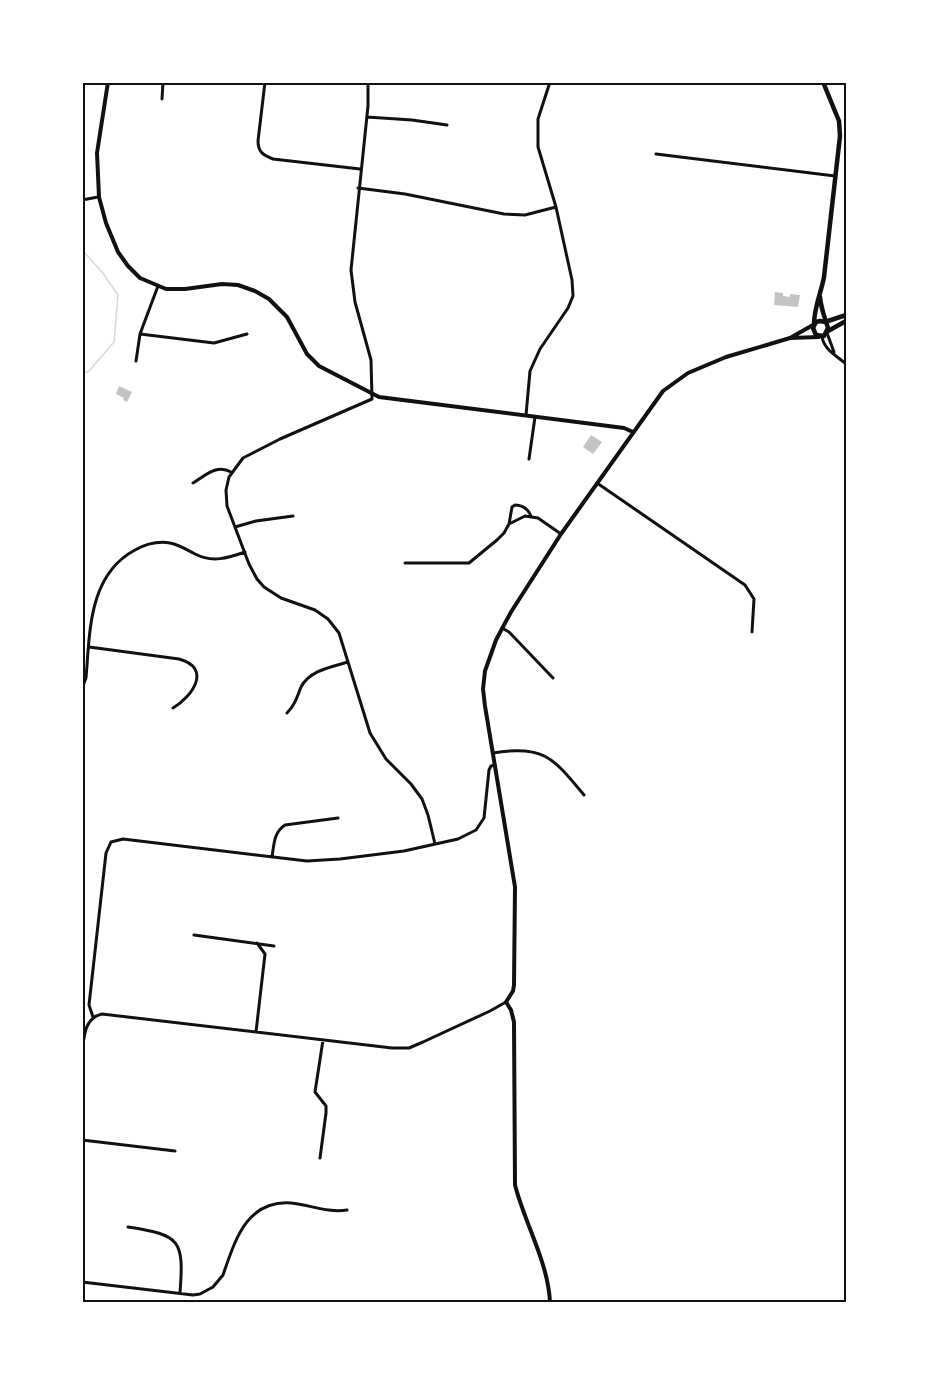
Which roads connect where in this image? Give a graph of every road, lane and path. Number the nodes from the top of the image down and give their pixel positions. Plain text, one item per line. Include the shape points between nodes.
1 (108, 82) edge
2 (164, 82) edge
3 (265, 82) edge
4 (368, 82) edge
5 (550, 82) edge
6 (823, 82) edge
7 (162, 99) dead end
8 (367, 117) junction
9 (447, 125) dead end
10 (656, 154) dead end
11 (360, 169) junction
12 (836, 176) junction
13 (358, 188) junction
14 (99, 197) junction
15 (82, 200) edge
16 (556, 207) junction
17 (158, 286) junction
18 (820, 297) junction
19 (846, 315) edge
20 (846, 321) edge
21 (825, 322) junction
22 (814, 325) junction
23 (140, 334) junction
24 (247, 334) dead end
25 (824, 334) junction
26 (790, 338) junction
27 (835, 354) junction
28 (136, 361) dead end
29 (846, 364) edge
30 (372, 393) junction
31 (526, 415) junction
32 (535, 417) junction
33 (633, 432) junction
34 (529, 459) dead end
35 (231, 472) junction
36 (193, 483) dead end
37 (597, 483) junction
38 (293, 516) dead end
39 (531, 516) junction
40 (509, 524) junction
41 (235, 527) junction
42 (561, 534) junction
43 (245, 552) junction
44 (405, 563) dead end
45 (502, 628) junction
46 (752, 632) dead end
47 (89, 647) junction
48 (348, 662) junction
49 (553, 678) dead end
50 (82, 688) edge
51 (173, 708) dead end
52 (287, 713) dead end
53 (493, 753) junction
54 (495, 765) junction
55 (584, 795) dead end
56 (338, 818) dead end
57 (435, 844) junction
58 (272, 857) junction
59 (194, 935) dead end
60 (257, 943) junction
61 (274, 946) dead end
62 (506, 1002) junction
63 (93, 1017) junction
64 (256, 1032) junction
65 (323, 1040) junction
66 (82, 1054) edge
67 (82, 1140) edge
68 (175, 1151) dead end
69 (320, 1158) dead end
70 (347, 1210) dead end
71 (128, 1227) dead end
72 (82, 1282) edge
73 (180, 1294) junction
74 (549, 1302) edge

1 - 14 street via 97,153
2 - 7 street
3 - 11 street via 258,141 261,152 273,159
4 - 8 street
5 - 16 street via 538,119 538,147
6 - 12 main road via 842,121
8 - 9 street
8 - 11 street
10 - 12 street
11 - 13 street
12 - 18 main road
13 - 16 street via 515,215
13 - 30 street via 351,270 355,302 371,360
14 - 15 street
14 - 17 street via 106,224 123,260 134,273
16 - 31 street via 573,296 530,371
17 - 23 street
17 - 30 street via 175,290 222,284 255,291 287,316 307,354 319,366
18 - 21 main road
18 - 22 main road
19 - 21 main road
20 - 25 main road
21 - 22 main road
21 - 25 main road
22 - 25 main road via 814,333
22 - 26 street
23 - 24 street via 214,343
23 - 28 street
25 - 26 street
25 - 27 street
25 - 27 street via 821,340
26 - 33 street via 726,357 681,377 663,391
27 - 29 street
30 - 31 street via 386,399
30 - 35 street via 372,399 249,454
31 - 32 street
32 - 33 street
32 - 34 street
33 - 37 street
35 - 36 street via 217,469
35 - 41 street via 225,497
37 - 42 street
37 - 46 street via 745,585 754,599
38 - 41 street
39 - 40 street
39 - 40 street via 524,507 515,505
39 - 42 street
40 - 44 street via 497,540 468,563
41 - 43 street
42 - 45 street
43 - 47 street via 225,559 204,558 175,544 159,542 129,554 111,570 99,589
43 - 48 street via 264,587 328,619 339,633
45 - 49 street
45 - 53 street via 489,654 484,681
47 - 50 street
47 - 51 street via 179,659 190,664 196,673 196,684 190,695
48 - 52 street via 308,678
48 - 57 street via 370,733 386,759 422,799
53 - 54 street
53 - 55 street via 525,751 548,757
54 - 57 street via 488,774 481,824 472,834
54 - 62 street via 515,887 514,985
56 - 58 street via 285,825 279,829
57 - 58 street via 323,861
58 - 63 street via 123,839 111,842 106,853 89,1005
59 - 60 street
60 - 61 street
60 - 64 street via 265,954
62 - 65 street via 408,1048
62 - 74 street via 514,1022 515,1185 549,1286
63 - 64 street via 109,1014
63 - 66 street via 86,1029
64 - 65 street
65 - 69 street via 315,1092 326,1106
67 - 68 street
70 - 73 street via 336,1212 292,1203 262,1209 241,1228 223,1275 213,1287 200,1294
71 - 73 street via 156,1231 175,1241 182,1259
72 - 73 street

